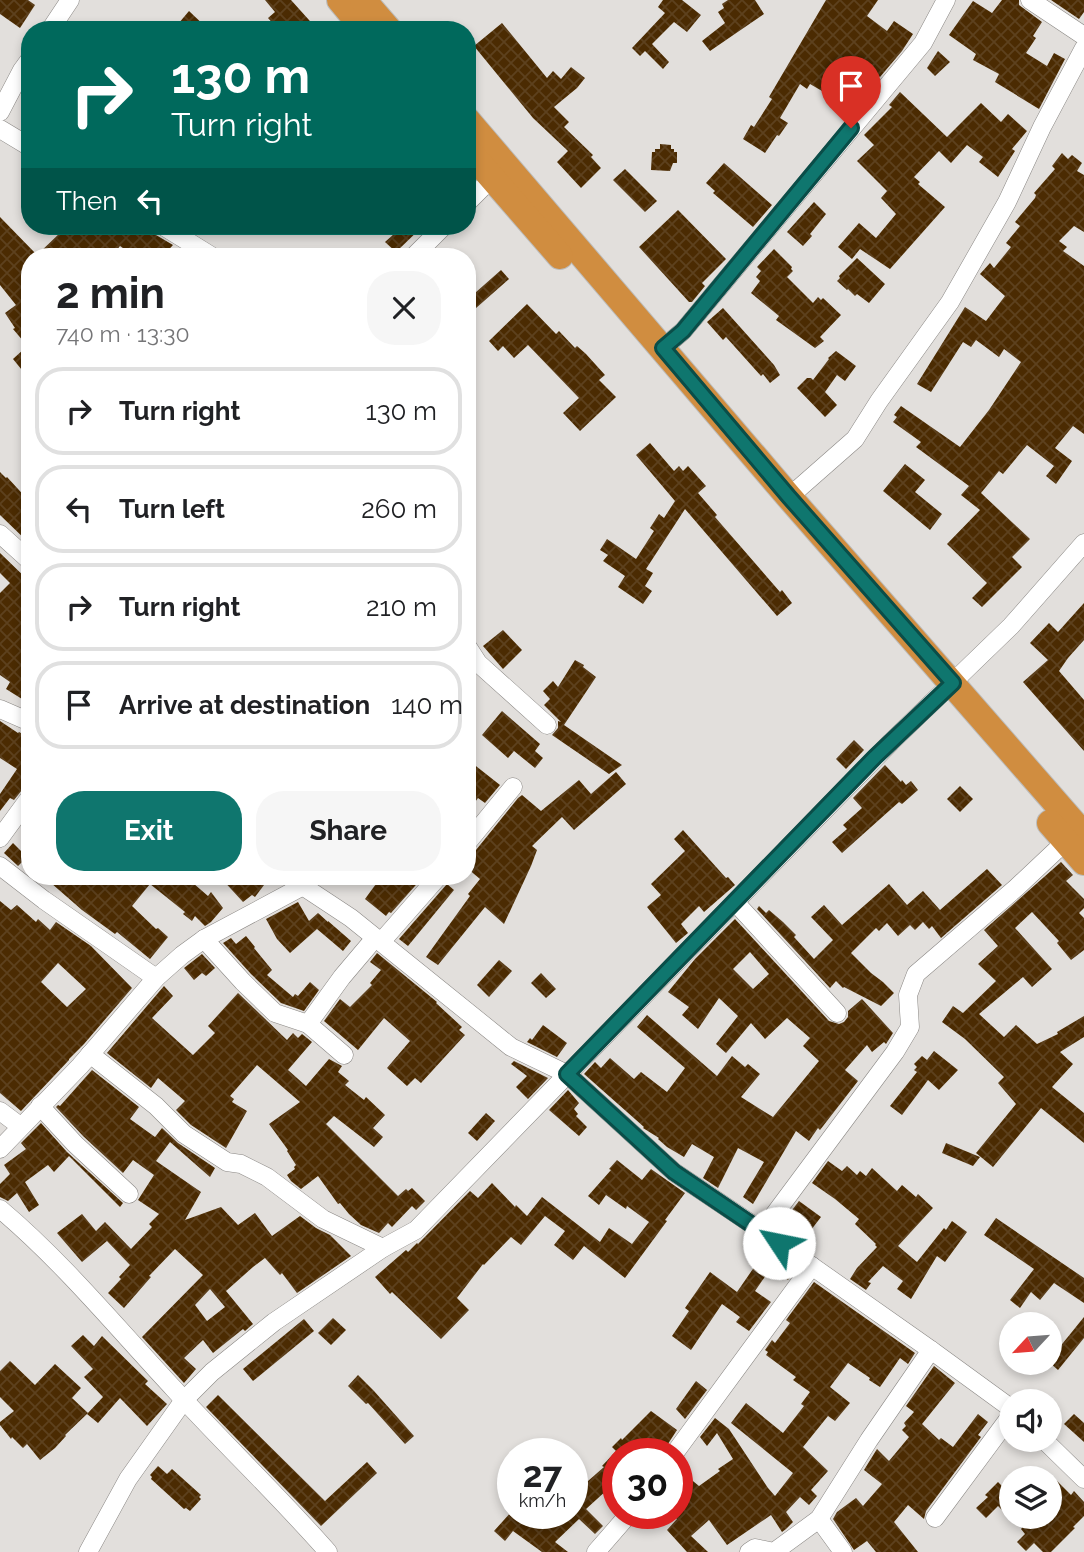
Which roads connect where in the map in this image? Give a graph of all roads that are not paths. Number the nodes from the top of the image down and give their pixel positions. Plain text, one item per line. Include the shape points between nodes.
1 (340, 0) edge
2 (363, 0) edge
3 (946, 0) edge
4 (1030, 0) edge
5 (68, 1) edge
6 (56, 21) edge
7 (358, 21) edge
8 (381, 21) edge
9 (1084, 36) edge
10 (1084, 48) edge
11 (21, 72) edge
12 (0, 112) edge
13 (0, 129) edge
14 (476, 130) edge
15 (21, 142) edge
16 (476, 159) edge
17 (492, 178) junction
18 (476, 194) edge
19 (178, 235) edge
20 (435, 235) edge
21 (198, 248) edge
22 (422, 248) edge
23 (663, 348) junction
24 (789, 497) junction
25 (0, 534) edge
26 (1084, 543) edge
27 (21, 553) edge
28 (476, 660) edge
29 (947, 690) junction
30 (0, 709) edge
31 (21, 719) edge
32 (547, 725) dead end
33 (513, 787) dead end
34 (21, 809) edge
35 (476, 831) edge
36 (1078, 832) edge
37 (0, 838) edge
38 (1084, 862) edge
39 (0, 866) edge
40 (21, 882) edge
41 (25, 885) edge
42 (290, 885) edge
43 (302, 885) edge
44 (430, 885) edge
45 (735, 902) junction
46 (204, 939) junction
47 (378, 940) junction
48 (156, 978) junction
49 (837, 1013) dead end
50 (308, 1024) junction
51 (90, 1054) junction
52 (344, 1055) dead end
53 (567, 1074) junction
54 (40, 1106) junction
55 (0, 1111) edge
56 (20, 1126) junction
57 (0, 1149) edge
58 (129, 1194) dead end
59 (0, 1209) edge
60 (762, 1231) junction
61 (383, 1248) junction
62 (812, 1266) junction
63 (931, 1350) junction
64 (184, 1400) junction
65 (999, 1402) edge
66 (999, 1430) edge
67 (686, 1438) edge
68 (1056, 1452) edge
69 (1084, 1479) edge
70 (935, 1518) dead end
71 (818, 1519) junction
72 (619, 1529) edge
73 (607, 1548) edge
74 (88, 1552) edge
75 (328, 1552) edge
76 (749, 1552) edge
77 (843, 1552) edge

1 - 7 highway
2 - 8 highway
3 - 23 street via 923,43 683,331
4 - 9 street
5 - 6 street
10 - 24 street via 1007,202 950,302 855,439
11 - 12 street
13 - 15 street
14 - 23 highway
16 - 17 highway
17 - 18 street
17 - 29 highway
19 - 21 street
20 - 22 street
23 - 24 highway
24 - 29 highway
25 - 27 street
26 - 29 street
28 - 32 street
29 - 36 highway
29 - 45 street
30 - 31 street
33 - 35 street
34 - 37 street
36 - 38 highway
36 - 60 street via 916,974 908,995 910,1027
39 - 40 street
41 - 48 street
42 - 46 street
43 - 47 street
44 - 47 street
45 - 49 street
45 - 53 street
46 - 48 street
46 - 50 street via 275,1013
47 - 50 street via 342,977
47 - 53 street via 511,1047
48 - 51 street
50 - 52 street
51 - 54 street
51 - 61 street via 184,1134 227,1162 268,1177 323,1219
53 - 60 street via 674,1172
53 - 61 street via 416,1230
54 - 56 street
54 - 58 street
55 - 56 street
56 - 57 street
59 - 64 street via 30,1234
60 - 62 street
61 - 64 street via 274,1322
62 - 63 street
62 - 67 street
63 - 65 street
63 - 71 street
64 - 74 street via 128,1479
64 - 75 street
66 - 70 street
68 - 69 street
71 - 76 street via 775,1552 755,1548
71 - 77 street
72 - 73 street

